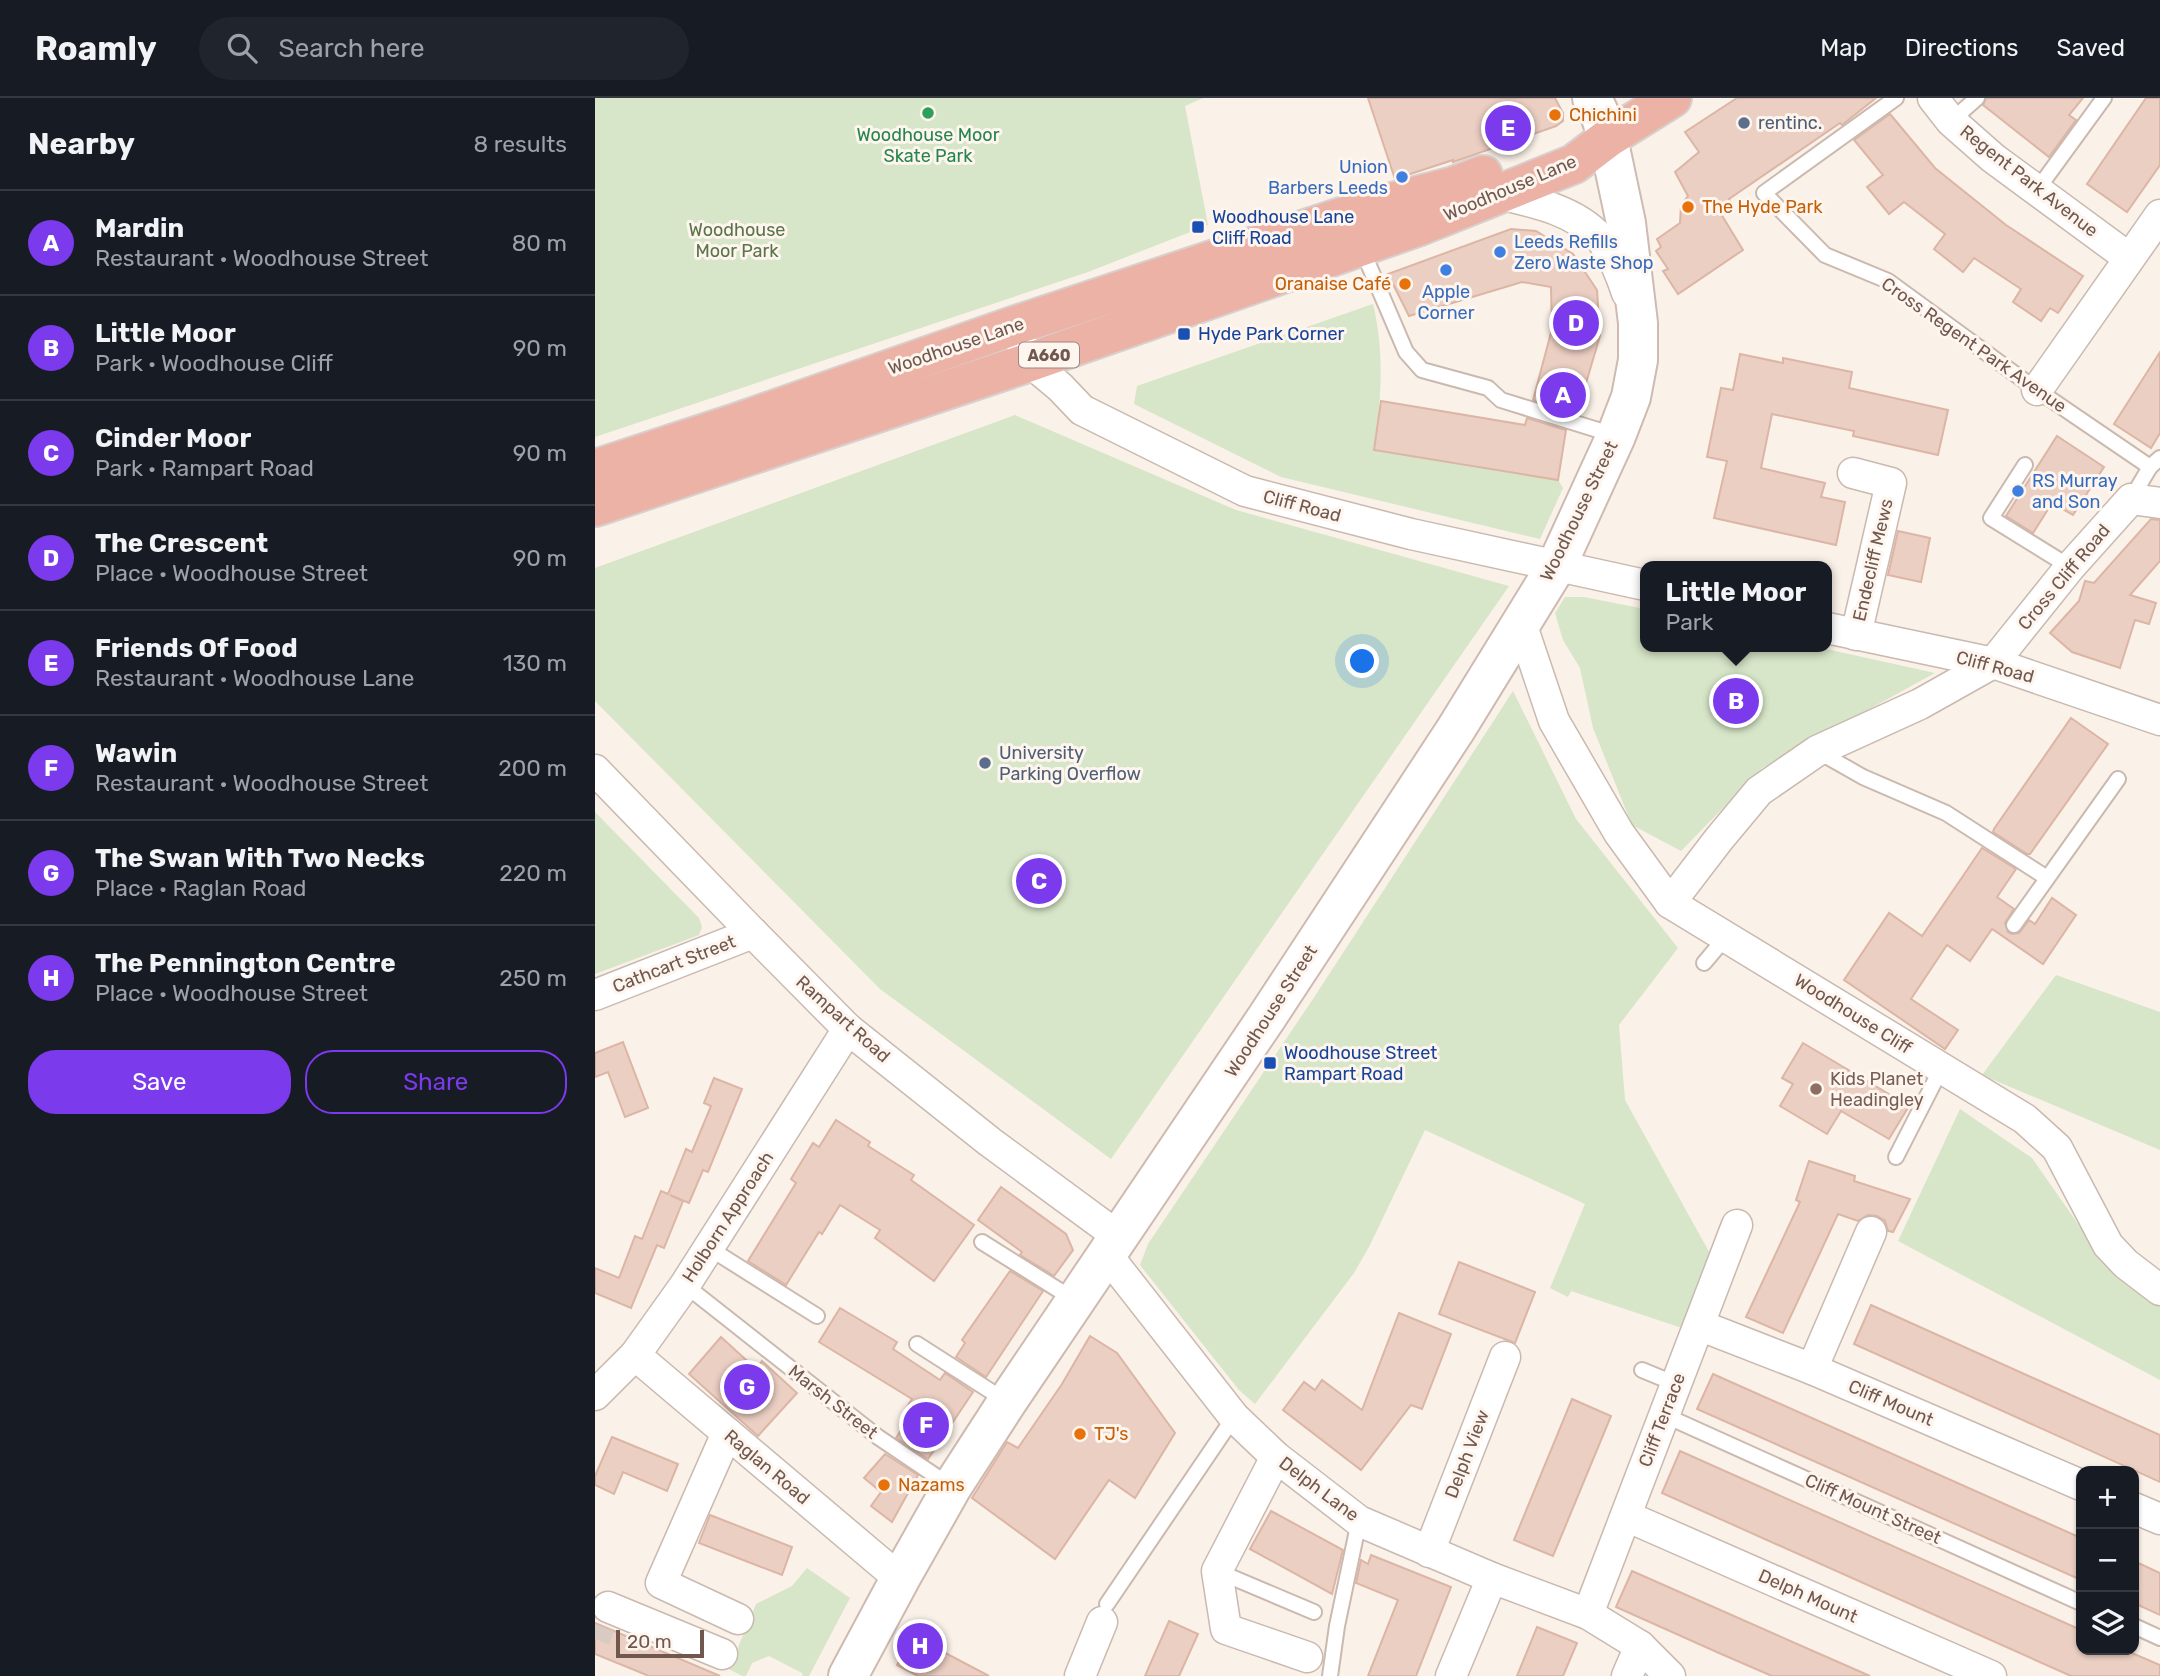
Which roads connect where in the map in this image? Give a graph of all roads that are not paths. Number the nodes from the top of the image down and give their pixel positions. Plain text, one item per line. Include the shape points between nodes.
1 (1592, 98) edge
2 (1672, 98) edge
3 (1896, 98) edge
4 (1977, 98) edge
5 (2104, 98) edge
6 (1942, 109) edge
7 (1608, 138) junction
8 (2037, 190) junction
9 (1499, 194) junction
10 (2160, 215) edge
11 (1360, 246) junction
12 (2129, 258) junction
13 (1638, 323) junction
14 (1013, 326) junction
15 (1030, 362) junction
16 (2037, 390) junction
17 (1616, 436) junction
18 (2155, 462) edge
19 (2025, 465) dead end
20 (595, 469) edge
21 (1853, 473) dead end
22 (2146, 501) edge
23 (595, 507) edge
24 (1557, 565) junction
25 (2070, 567) junction
26 (1640, 584) edge
27 (1521, 623) junction
28 (1832, 629) edge
29 (1856, 635) junction
30 (1993, 663) junction
31 (2160, 720) edge
32 (1817, 751) junction
33 (595, 770) edge
34 (2118, 779) dead end
35 (2047, 878) junction
36 (1670, 903) junction
37 (2014, 925) dead end
38 (753, 933) junction
39 (1726, 937) junction
40 (1705, 963) dead end
41 (595, 995) edge
42 (848, 1029) junction
43 (1941, 1069) junction
44 (1896, 1157) dead end
45 (1737, 1225) dead end
46 (1871, 1232) dead end
47 (982, 1242) dead end
48 (1113, 1246) junction
49 (709, 1248) junction
50 (685, 1286) junction
51 (2160, 1290) edge
52 (1075, 1301) junction
53 (817, 1317) dead end
54 (1699, 1325) junction
55 (916, 1344) dead end
56 (635, 1355) junction
57 (1505, 1357) dead end
58 (1812, 1369) junction
59 (1642, 1370) dead end
60 (1676, 1384) junction
61 (595, 1395) edge
62 (1007, 1402) junction
63 (1664, 1415) junction
64 (1234, 1417) junction
65 (727, 1433) junction
66 (1276, 1457) junction
67 (2076, 1483) edge
68 (952, 1487) junction
69 (2139, 1510) edge
70 (1626, 1516) junction
71 (2160, 1519) edge
72 (1359, 1521) junction
73 (1429, 1552) junction
74 (1217, 1572) junction
75 (1492, 1578) junction
76 (900, 1579) junction
77 (2076, 1601) edge
78 (601, 1611) edge
79 (1314, 1612) dead end
80 (1104, 1613) joint
81 (1588, 1614) junction
82 (738, 1619) dead end
83 (2139, 1628) edge
84 (2160, 1638) edge
85 (1640, 1646) junction
86 (722, 1654) dead end
87 (1307, 1657) dead end
88 (848, 1676) edge
89 (1080, 1676) edge
90 (1330, 1676) edge
91 (1451, 1676) edge
92 (1627, 1676) edge
93 (1670, 1676) edge
94 (1991, 1676) edge

1 - 7 street, Woodhouse Street
2 - 7 highway, A660
3 - 16 lane, Cross Regent Park Avenue via 1764,193 1825,255 1888,281
4 - 6 lane
5 - 8 lane
6 - 8 street, Regent Park Avenue via 1993,158
7 - 9 highway, Woodhouse Lane / A660 via 1574,164
7 - 13 street, Woodhouse Street
7 - 14 highway, Woodhouse Lane / A660 via 1563,141 1454,186 1369,208
8 - 12 street, Regent Park Avenue
9 - 11 highway, Woodhouse Lane / A660
9 - 13 street, Woodhouse Street via 1576,219 1600,239 1621,275
10 - 12 street
11 - 15 highway, Woodhouse Lane / A660
11 - 17 lane via 1406,352 1422,370 1488,388 1501,400
12 - 16 street
13 - 17 street, Woodhouse Street via 1631,397
14 - 15 street, Cliff Road
14 - 20 highway, Woodhouse Lane / A660
15 - 23 highway, Woodhouse Lane / A660
15 - 24 street, Cliff Road via 1082,410 1245,491 1411,534
16 - 18 lane, Cross Regent Park Avenue
17 - 24 street, Woodhouse Street
18 - 22 lane, Cross Cliff Road
19 - 25 lane via 1991,518
21 - 29 street, Endecliff Mews via 1891,483
22 - 25 street, Cross Cliff Road
24 - 26 street, Cliff Road
24 - 27 street, Woodhouse Street
25 - 30 street, Cross Cliff Road
27 - 36 street, Woodhouse Cliff via 1554,721 1619,833
27 - 48 street, Woodhouse Street via 1456,729
28 - 29 street, Cliff Road
29 - 30 street, Cliff Road
30 - 31 street, Cliff Road
30 - 32 street via 1920,704
32 - 35 lane via 1946,813
32 - 36 street via 1759,791
33 - 38 street, Rampart Road
34 - 35 lane
35 - 37 lane
36 - 39 street, Woodhouse Cliff
38 - 41 street, Cathcart Street
38 - 42 street, Rampart Road
39 - 40 lane
39 - 43 street, Woodhouse Cliff
42 - 48 street, Rampart Road
42 - 49 street, Holborn Approach
43 - 44 lane
43 - 51 street, Woodhouse Cliff via 2025,1119 2057,1148 2108,1245
45 - 54 street, Cliff Terrace
46 - 58 street
47 - 52 lane
48 - 52 street, Woodhouse Street
48 - 64 street, Delph Lane
49 - 50 street, Holborn Approach
49 - 53 lane
50 - 56 street, Holborn Approach
50 - 68 lane, Marsh Street via 878,1437
52 - 62 street, Woodhouse Street
54 - 58 street, Cliff Mount
54 - 60 street, Cliff Terrace
55 - 62 lane
56 - 61 street, Holborn Approach
56 - 65 street, Raglan Road
57 - 73 street, Delph View
58 - 67 street, Cliff Mount
59 - 60 lane
60 - 63 street, Cliff Terrace
62 - 68 street, Woodhouse Street
63 - 70 street, Cliff Terrace
63 - 77 lane, Cliff Mount Street
64 - 66 street, Delph Lane
64 - 80 lane
65 - 76 street, Raglan Road
65 - 82 street via 661,1583
66 - 72 street, Delph Lane
66 - 74 street
68 - 76 street, Woodhouse Street
69 - 71 street
70 - 81 street, Cliff Terrace
70 - 94 street, Delph Mount
72 - 73 street, Delph Lane
72 - 90 lane
73 - 75 street, Delph Lane
74 - 79 lane
74 - 87 street via 1226,1629
75 - 81 street, Delph Lane
75 - 91 street
76 - 88 street, Woodhouse Street
78 - 86 street
80 - 89 street
81 - 85 street, Delph Lane
83 - 84 lane
85 - 92 street
85 - 93 street, Delph Lane

